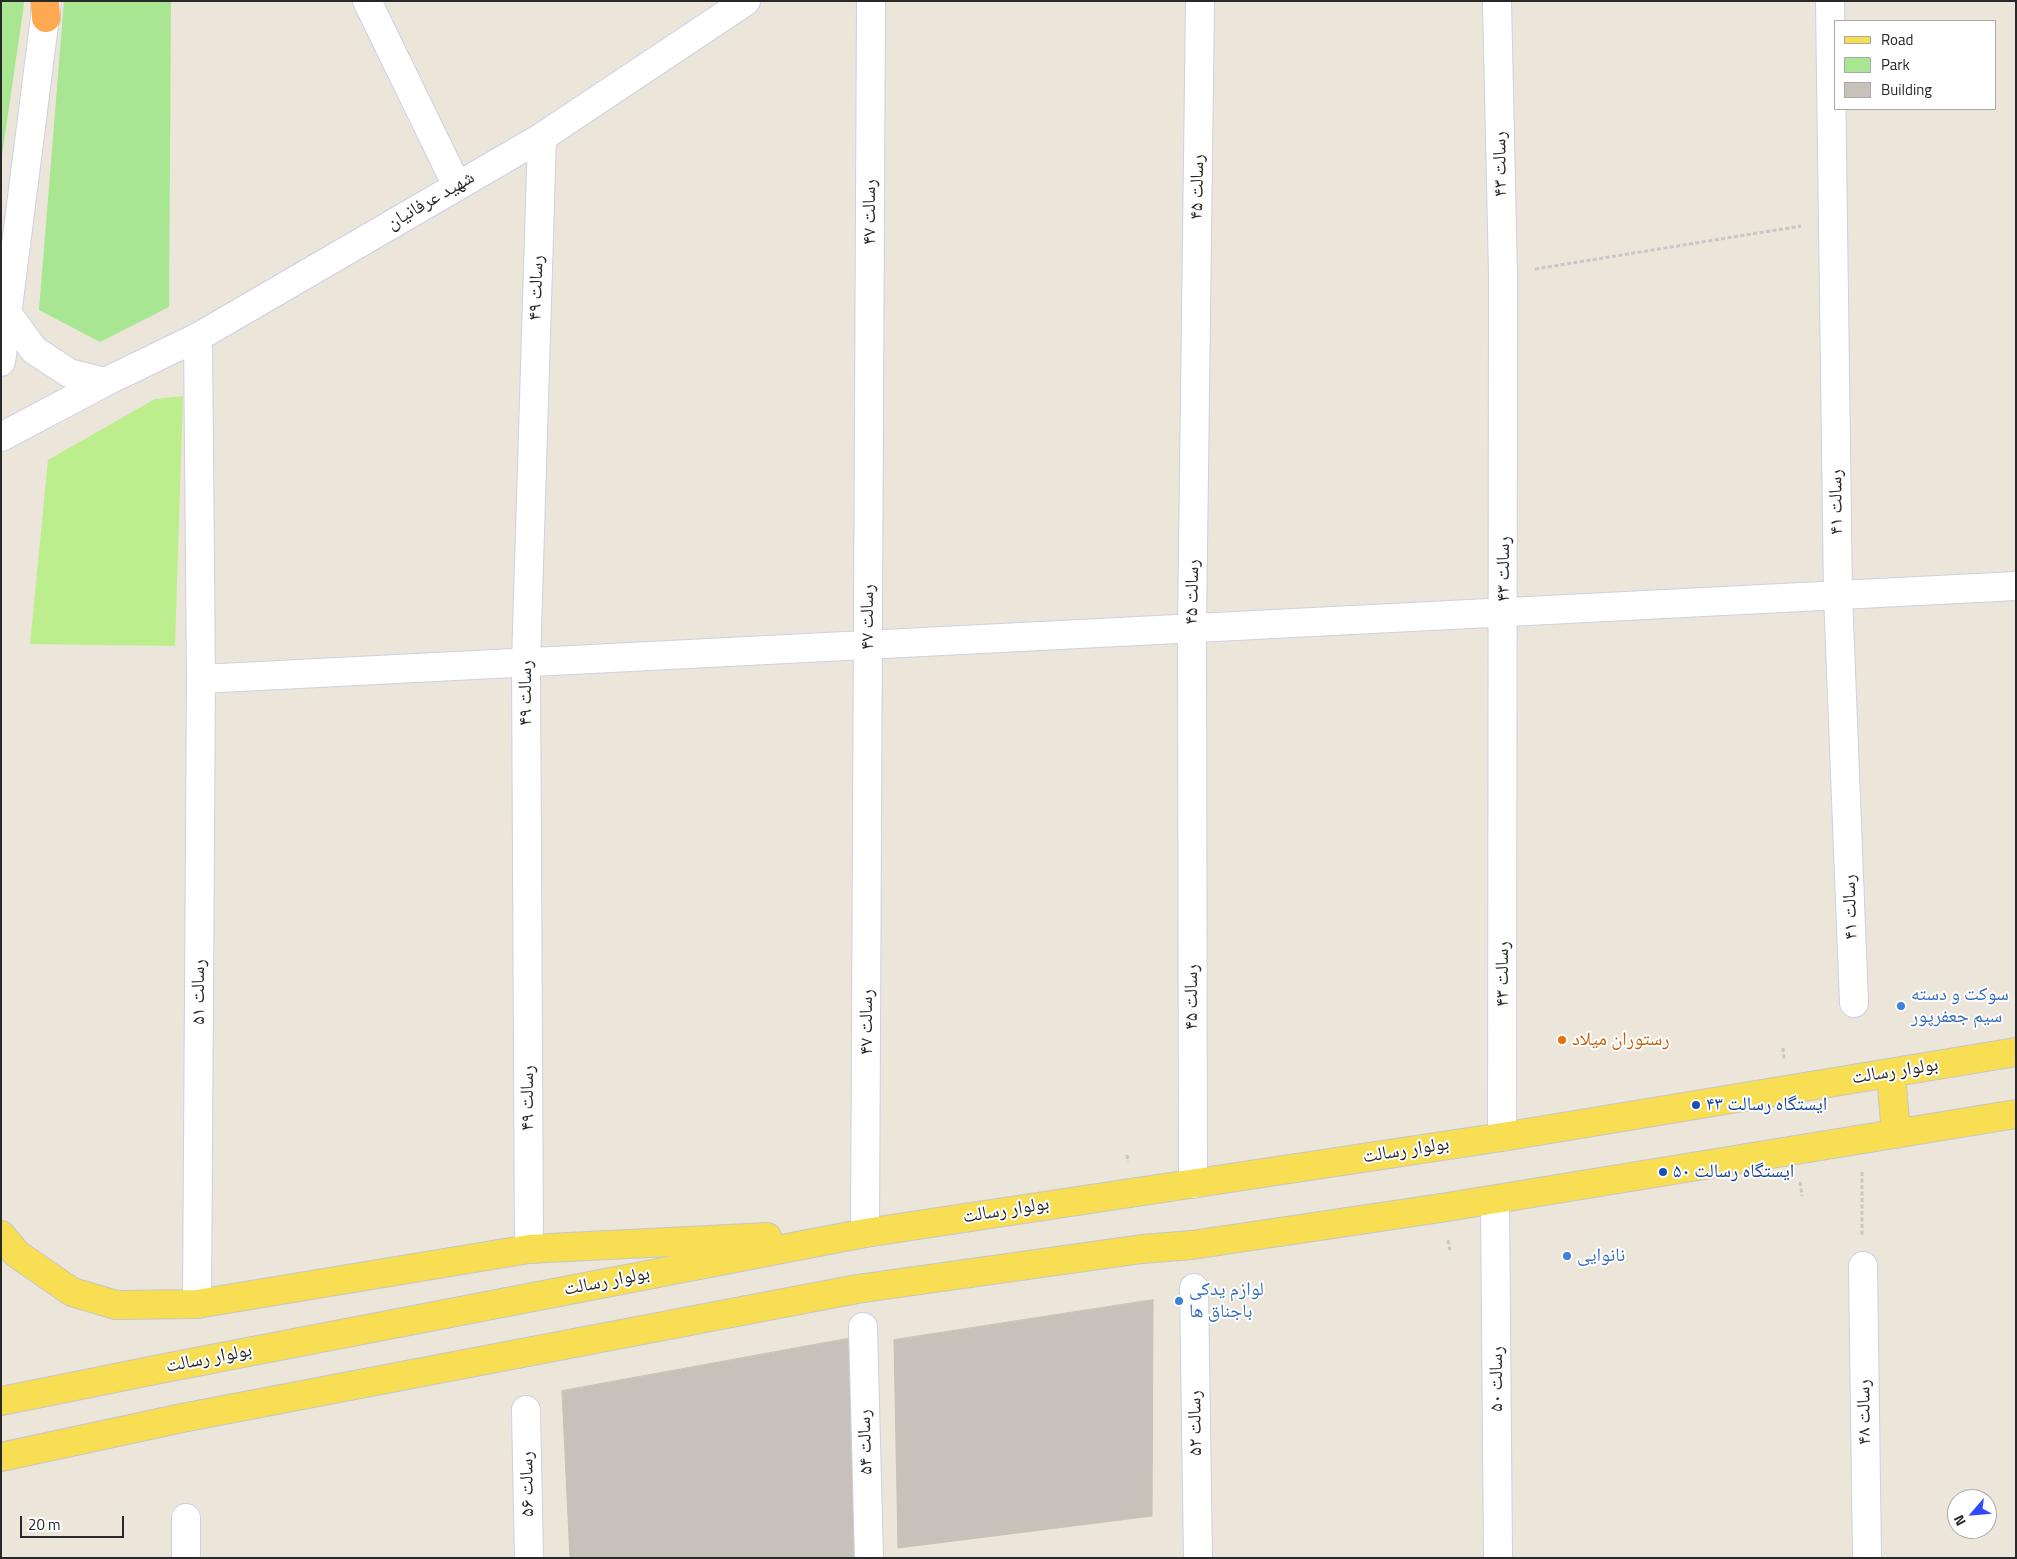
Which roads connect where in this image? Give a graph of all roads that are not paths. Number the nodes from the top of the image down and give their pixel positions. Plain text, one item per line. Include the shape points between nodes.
1 (367, 1) edge
2 (746, 1) edge
3 (871, 1) edge
4 (1200, 1) edge
5 (1498, 1) edge
6 (1830, 1) edge
7 (46, 7) edge
8 (542, 137) junction
9 (457, 186) junction
10 (7, 313) junction
11 (198, 338) junction
12 (1, 362) edge
13 (106, 382) junction
14 (1, 437) edge
15 (2016, 586) edge
16 (1838, 595) junction
17 (1504, 612) junction
18 (1192, 628) junction
19 (868, 645) junction
20 (526, 663) junction
21 (201, 679) junction
22 (1854, 1003) dead end
23 (2016, 1052) edge
24 (1891, 1073) junction
25 (2016, 1114) edge
26 (1896, 1134) junction
27 (1502, 1137) junction
28 (1193, 1184) junction
29 (1495, 1200) junction
30 (866, 1232) junction
31 (1, 1235) edge
32 (529, 1249) junction
33 (1863, 1266) road end
34 (1194, 1288) dead end
35 (196, 1304) junction
36 (863, 1327) dead end
37 (1, 1402) edge
38 (526, 1410) dead end
39 (1, 1457) edge
40 (186, 1518) dead end
41 (186, 1558) edge
42 (529, 1558) edge
43 (869, 1558) edge
44 (1198, 1558) edge
45 (1498, 1558) edge
46 (1867, 1558) edge

1 - 9 street
2 - 8 street, شهید عرفانیان
3 - 19 street, رسالت ۴۷
4 - 18 street, رسالت ۴۵
5 - 17 street, رسالت ۴۳
6 - 16 street, رسالت ۴۱
7 - 10 street
8 - 9 street, شهید عرفانیان
8 - 20 street, رسالت ۴۹
9 - 11 street, شهید عرفانیان
10 - 12 street
10 - 13 street via 34,350 69,373
11 - 13 street, شهید عرفانیان
11 - 21 street, رسالت ۵۱
13 - 14 street, شهید عرفانیان
15 - 16 street
16 - 17 street
16 - 22 street, رسالت ۴۱
17 - 18 street
17 - 27 street, رسالت ۴۳
18 - 19 street
18 - 28 street, رسالت ۴۵
19 - 20 street
19 - 30 street, رسالت ۴۷
20 - 21 street
20 - 32 street, رسالت ۴۹
21 - 35 street, رسالت ۵۱
23 - 24 main road, بولوار رسالت
24 - 26 main road
24 - 27 main road, بولوار رسالت
25 - 26 main road
26 - 29 main road
27 - 28 main road, بولوار رسالت
28 - 30 main road, بولوار رسالت
29 - 39 main road via 1192,1245 857,1289 182,1418
29 - 45 street, رسالت ۵۰
30 - 32 main road
30 - 37 main road, بولوار رسالت
31 - 35 main road via 17,1254 72,1292 116,1305
32 - 35 main road
33 - 46 street, رسالت ۴۸
34 - 44 street, رسالت ۵۲
36 - 43 street, رسالت ۵۴
38 - 42 street, رسالت ۵۶
40 - 41 street

